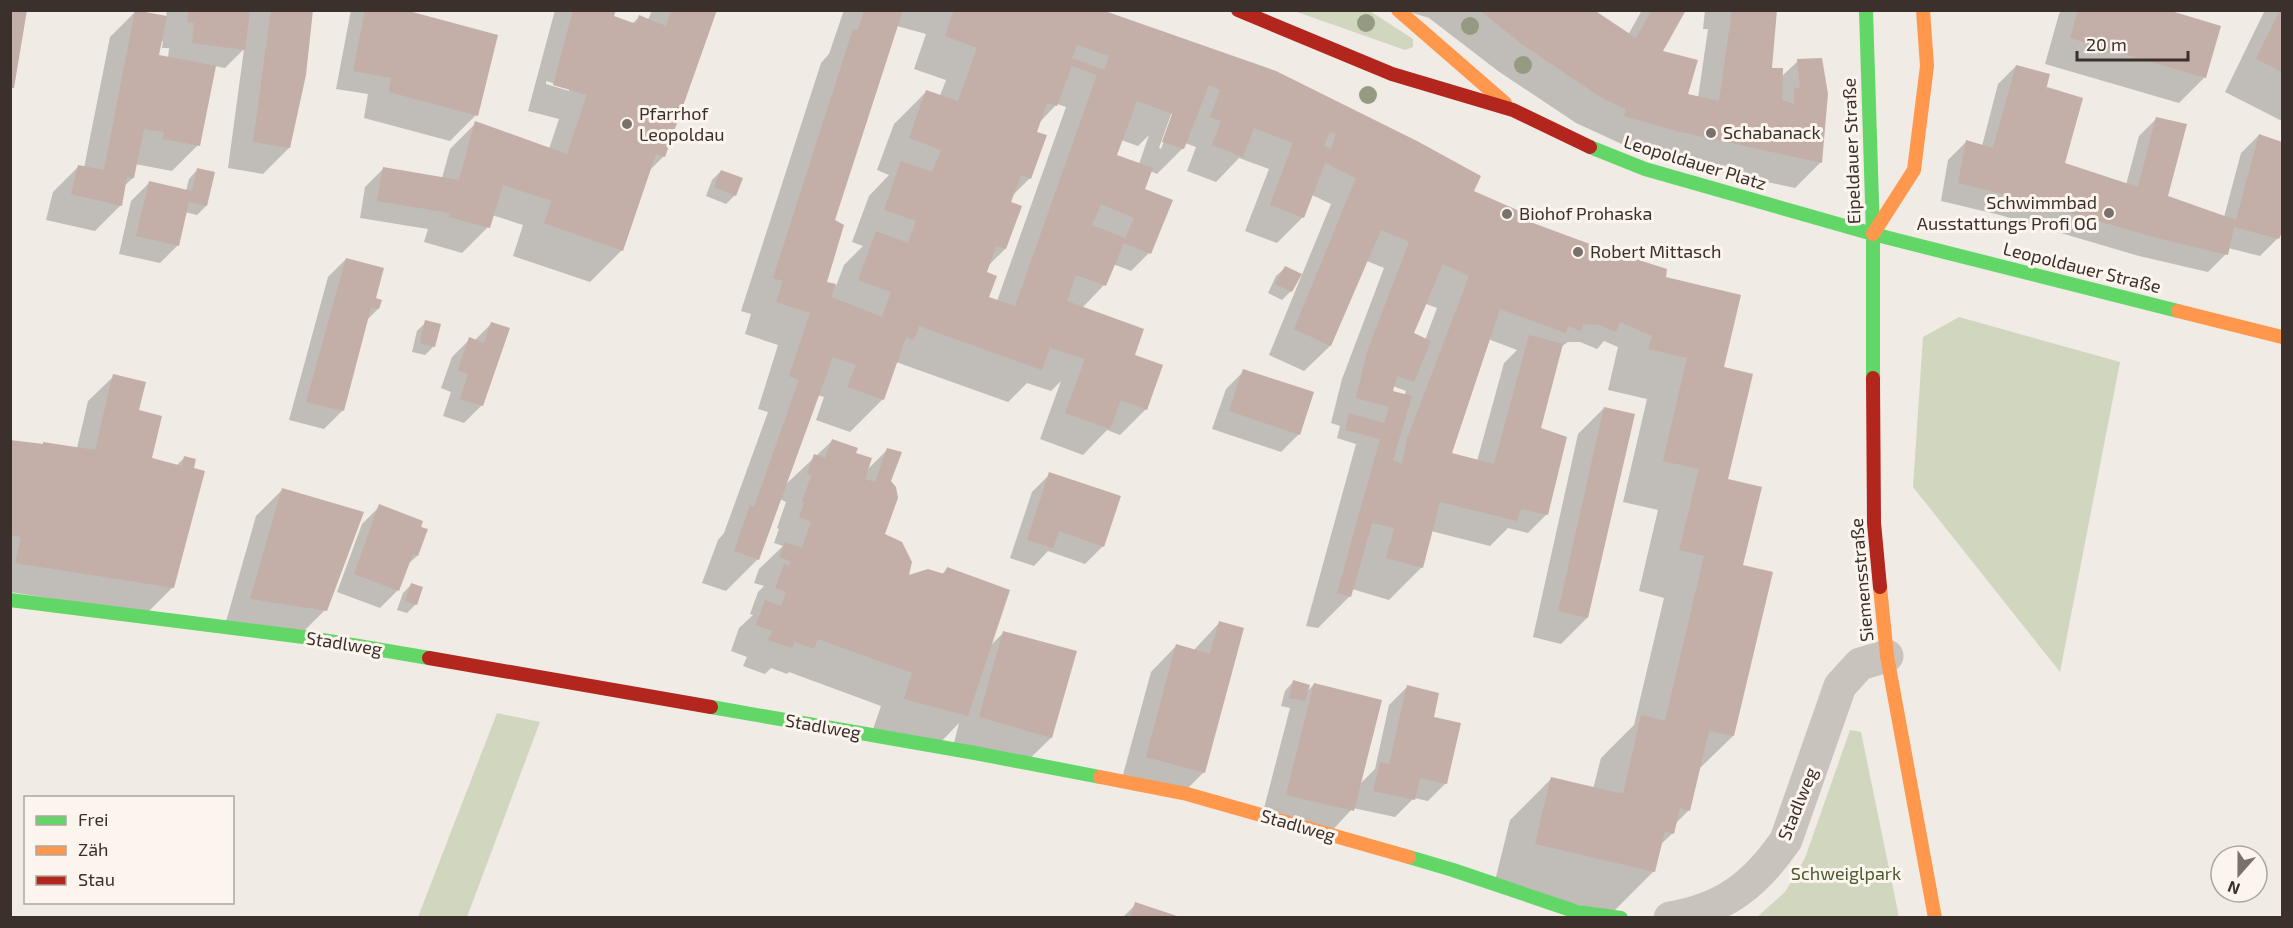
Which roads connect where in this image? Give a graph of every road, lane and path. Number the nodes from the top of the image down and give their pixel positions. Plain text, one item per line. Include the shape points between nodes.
1 (1238, 10) edge
2 (1398, 10) edge
3 (1866, 10) edge
4 (1923, 10) edge
5 (1513, 110) junction
6 (1873, 234) junction
7 (2283, 337) edge
8 (10, 600) edge
9 (1887, 656) junction
10 (1621, 918) edge
11 (1670, 918) edge
12 (1935, 918) edge

1 - 5 street, Leopoldauer Platz via 1392,74
2 - 5 street, Leopoldauer Platz
3 - 6 street, Eipeldauer Straße
4 - 6 street, Eipeldauer Straße via 1927,66 1914,170
5 - 6 street, Leopoldauer Platz via 1645,169
6 - 7 street, Leopoldauer Straße
6 - 9 street, Siemensstraße via 1874,523
8 - 10 street, Stadlweg via 311,638 975,753 1187,794 1452,870 1577,912
9 - 11 street, Stadlweg via 1860,664 1840,686 1786,840 1772,861 1734,896 1710,908
9 - 12 street, Siemensstraße

